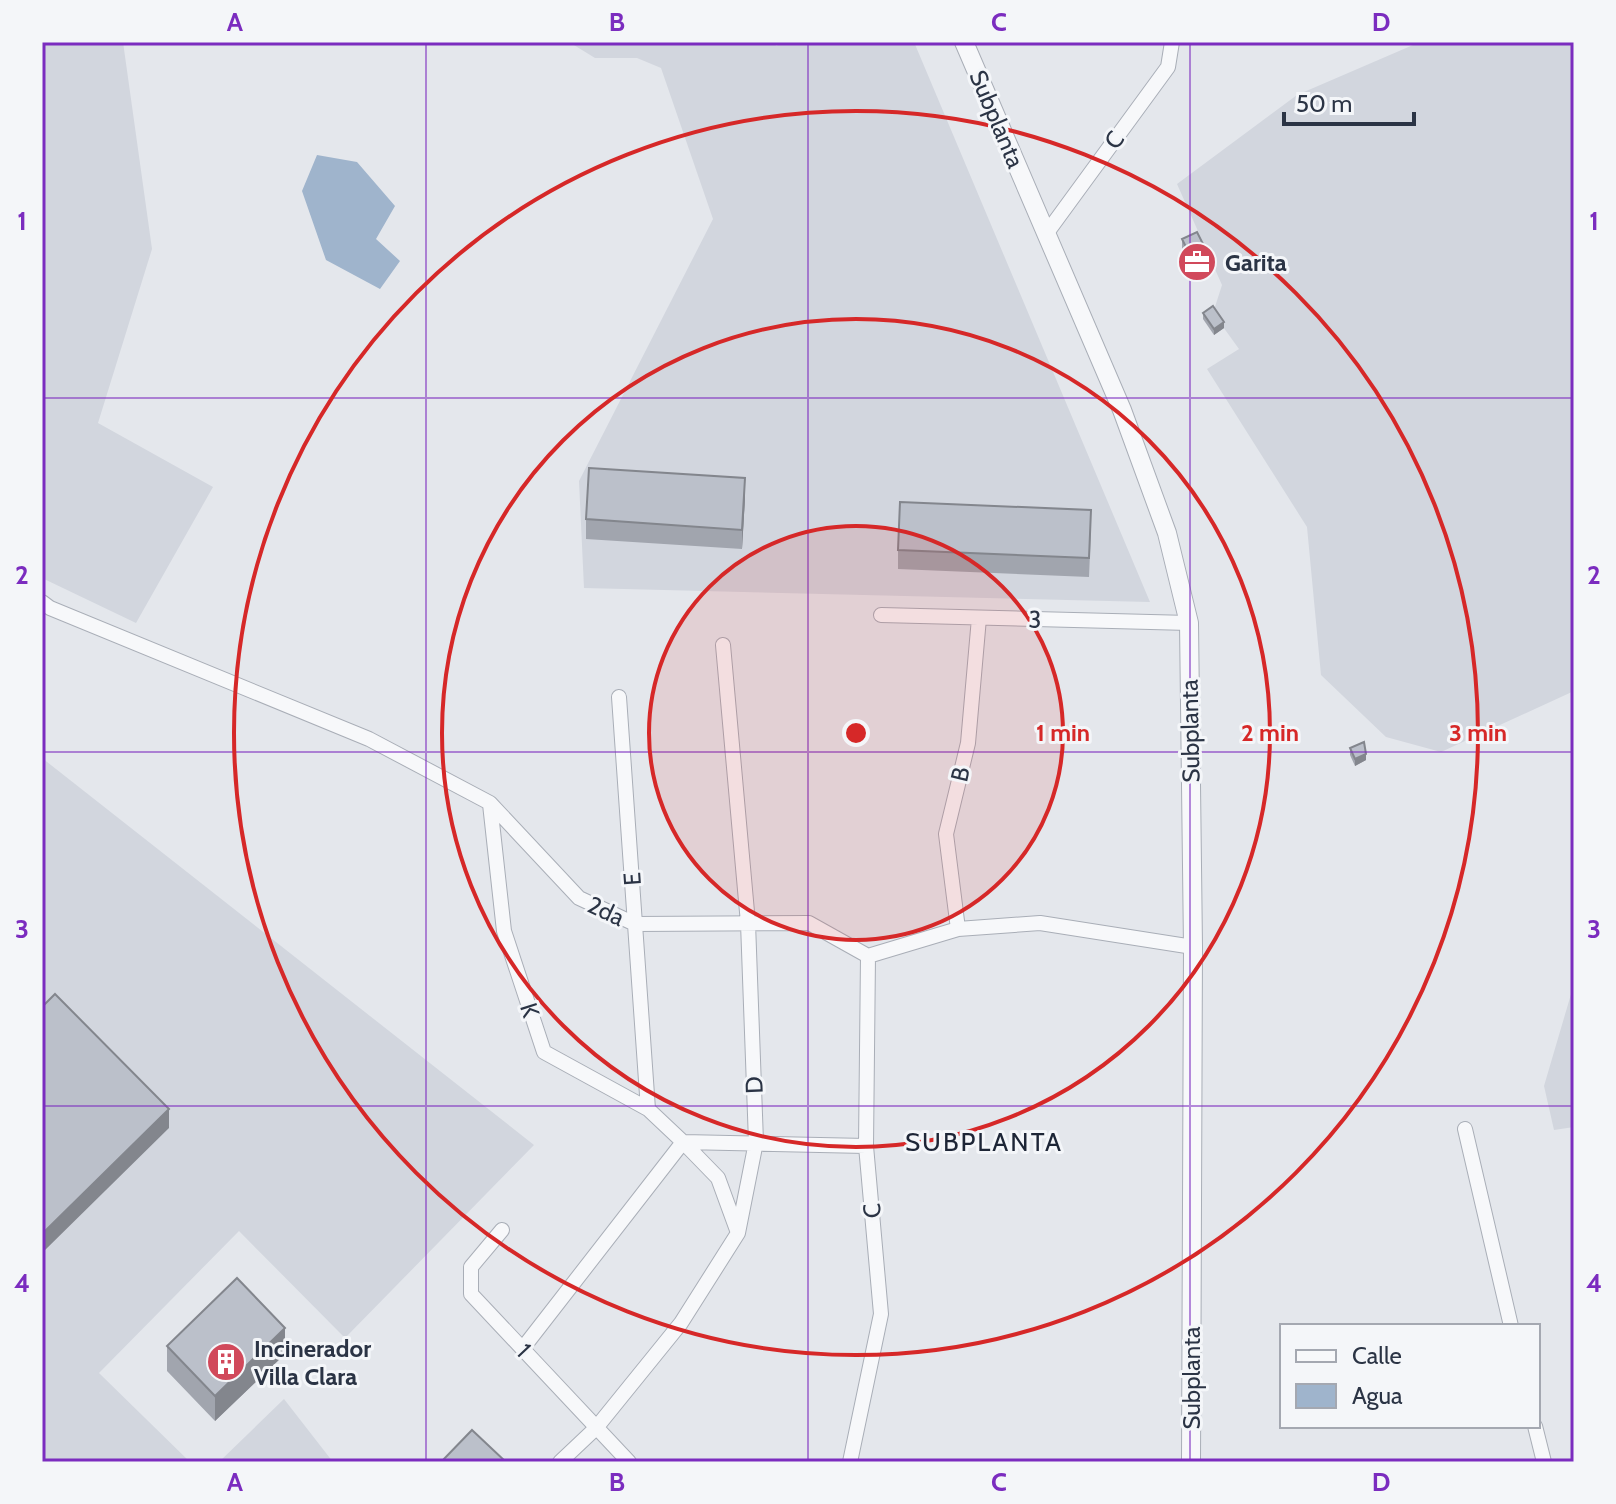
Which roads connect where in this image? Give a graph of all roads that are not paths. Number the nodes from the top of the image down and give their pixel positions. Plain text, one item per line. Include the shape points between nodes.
1 (964, 42) edge
2 (1172, 42) edge
3 (1046, 234) junction
4 (42, 602) edge
5 (881, 615) dead end
6 (979, 618) junction
7 (1189, 623) junction
8 (723, 645) dead end
9 (619, 697) dead end
10 (490, 803) junction
11 (748, 923) junction
12 (635, 924) junction
13 (958, 929) junction
14 (1193, 947) junction
15 (868, 956) junction
16 (648, 1109) junction
17 (1465, 1129) dead end
18 (683, 1142) junction
19 (756, 1143) junction
20 (866, 1146) junction
21 (502, 1230) dead end
22 (738, 1233) junction
23 (1511, 1324) edge
24 (523, 1348) junction
25 (596, 1428) junction
26 (1536, 1428) edge
27 (560, 1462) edge
28 (629, 1462) edge
29 (850, 1462) edge
30 (1191, 1462) edge
31 (1544, 1462) edge

1 - 3 street, Subplanta
2 - 3 street, C via 1168,67
3 - 7 street, Subplanta via 1127,423 1167,533
4 - 10 street, 2da via 369,739
5 - 6 street, 3
6 - 7 street, 3
6 - 13 street, B via 968,743 946,834
7 - 14 street, Subplanta
8 - 11 street, D
9 - 12 street, E
10 - 12 street, 2da via 579,898
10 - 16 street, K via 504,931 544,1052
11 - 12 street, 2da
11 - 15 street, 2da via 809,923
11 - 19 street, D
12 - 16 street, E
13 - 14 street via 1040,923
13 - 15 street
14 - 30 street, Subplanta
15 - 20 street, C
16 - 18 street, K
17 - 23 street
18 - 19 street
18 - 22 street, K via 718,1178
18 - 24 street
19 - 20 street
19 - 22 street, D
20 - 29 street, C via 881,1314
21 - 24 street, 1 via 471,1267 471,1294
22 - 25 street, D via 681,1323
24 - 25 street, 1
25 - 27 street, D
25 - 28 street, 1
26 - 31 street

